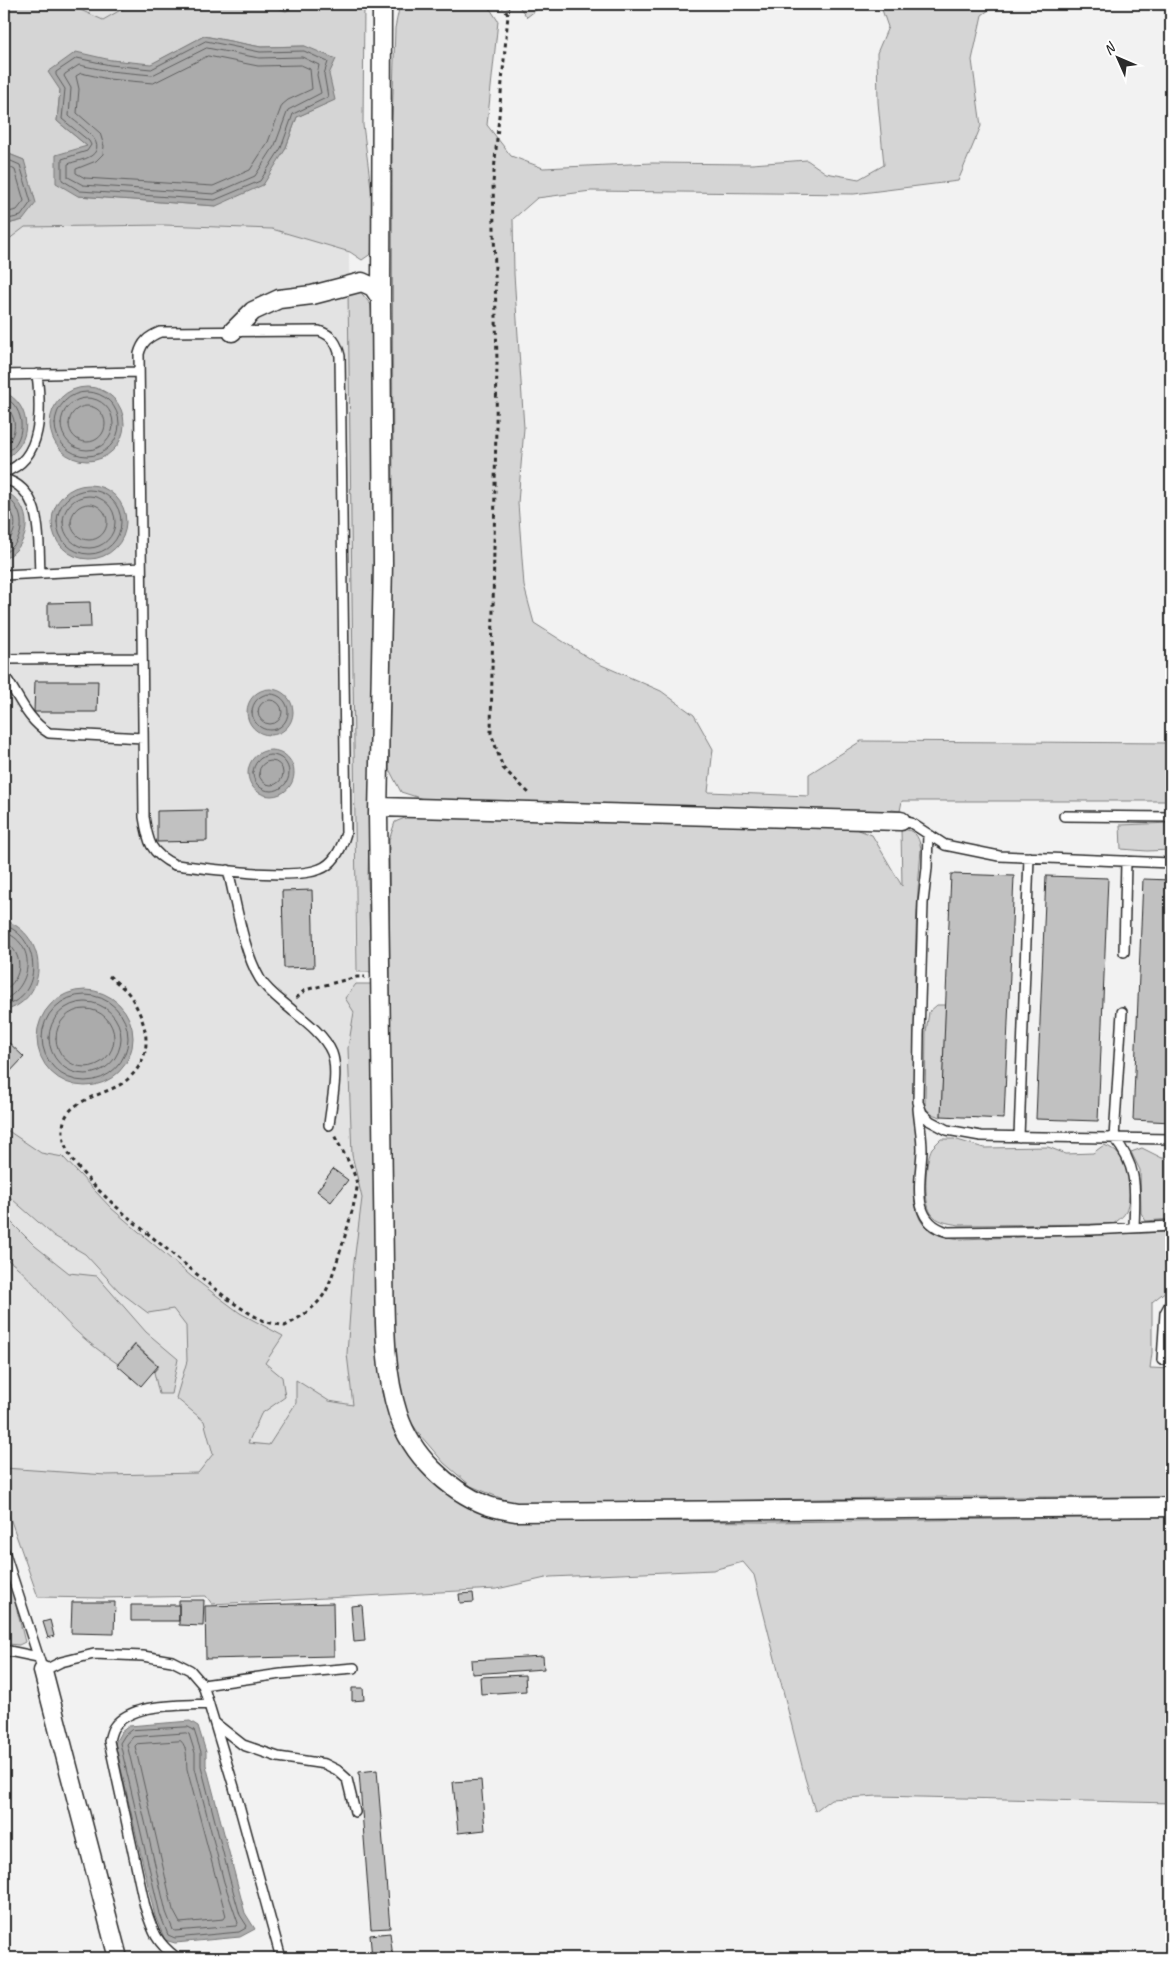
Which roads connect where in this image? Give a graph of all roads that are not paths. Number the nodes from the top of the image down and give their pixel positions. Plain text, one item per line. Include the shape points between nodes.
1 (382, 4) edge
2 (381, 299) junction
3 (232, 332) junction
4 (139, 372) junction
5 (38, 374) junction
6 (4, 375) edge
7 (4, 472) edge
8 (4, 479) edge
9 (141, 568) junction
10 (40, 573) junction
11 (4, 575) edge
12 (142, 658) junction
13 (4, 659) edge
14 (4, 675) edge
15 (143, 738) junction
16 (378, 807) junction
17 (1064, 816) dead end
18 (1171, 817) edge
19 (901, 821) joint
20 (928, 834) junction
21 (1029, 857) junction
22 (1126, 861) junction
23 (1171, 863) edge
24 (228, 870) junction
25 (1124, 952) dead end
26 (1122, 1012) dead end
27 (918, 1102) junction
28 (329, 1125) road end
29 (1019, 1137) junction
30 (1114, 1138) junction
31 (1171, 1139) edge
32 (1171, 1226) edge
33 (1134, 1228) junction
34 (1171, 1302) edge
35 (1162, 1360) dead end
36 (1171, 1507) edge
37 (4, 1550) edge
38 (4, 1650) edge
39 (40, 1664) junction
40 (354, 1668) dead end
41 (202, 1685) junction
42 (209, 1704) junction
43 (215, 1723) junction
44 (355, 1812) dead end
45 (281, 1957) edge
46 (118, 1958) edge
47 (177, 1958) edge
48 (271, 1958) edge

1 - 2 street
2 - 3 street via 374,287 362,282 312,295 279,299 253,311
2 - 16 street via 383,563
3 - 4 lane via 160,332 149,336 141,345
3 - 24 lane via 319,331 329,334 338,346 346,833 342,846 322,869 298,873
4 - 5 lane
4 - 9 lane
5 - 6 lane
5 - 7 lane via 40,400 31,450 20,463
8 - 10 lane via 22,490 32,502 37,516
9 - 10 lane
9 - 12 lane
10 - 11 lane
12 - 13 lane
12 - 15 lane
14 - 15 lane via 26,713 37,726 49,733
15 - 24 lane via 144,817 151,848 162,859 175,865
16 - 19 street
16 - 36 street via 386,1333 391,1388 398,1416 428,1464 463,1494 488,1506 516,1512
17 - 18 lane
19 - 20 lane
20 - 21 lane via 945,845 999,856
20 - 27 lane
21 - 22 lane
21 - 29 lane
22 - 23 lane
22 - 25 lane
24 - 28 lane via 248,952 260,979 272,994 321,1036 332,1053 335,1075
26 - 30 lane
27 - 29 lane via 930,1121 947,1130 981,1136
27 - 33 lane via 922,1148 918,1194 930,1224 939,1230
29 - 30 lane
30 - 31 lane
30 - 33 lane via 1126,1152 1136,1183
32 - 33 lane
34 - 35 lane via 1165,1313
37 - 39 lane
38 - 39 lane
39 - 41 lane via 94,1654 143,1656 181,1665 190,1670
39 - 46 street
40 - 41 lane
41 - 42 lane
42 - 43 lane
42 - 47 lane via 143,1709 124,1716 113,1728 109,1741 145,1907 162,1947
43 - 44 lane via 243,1745 278,1757 325,1764 338,1770 347,1779
43 - 45 lane
45 - 48 lane

